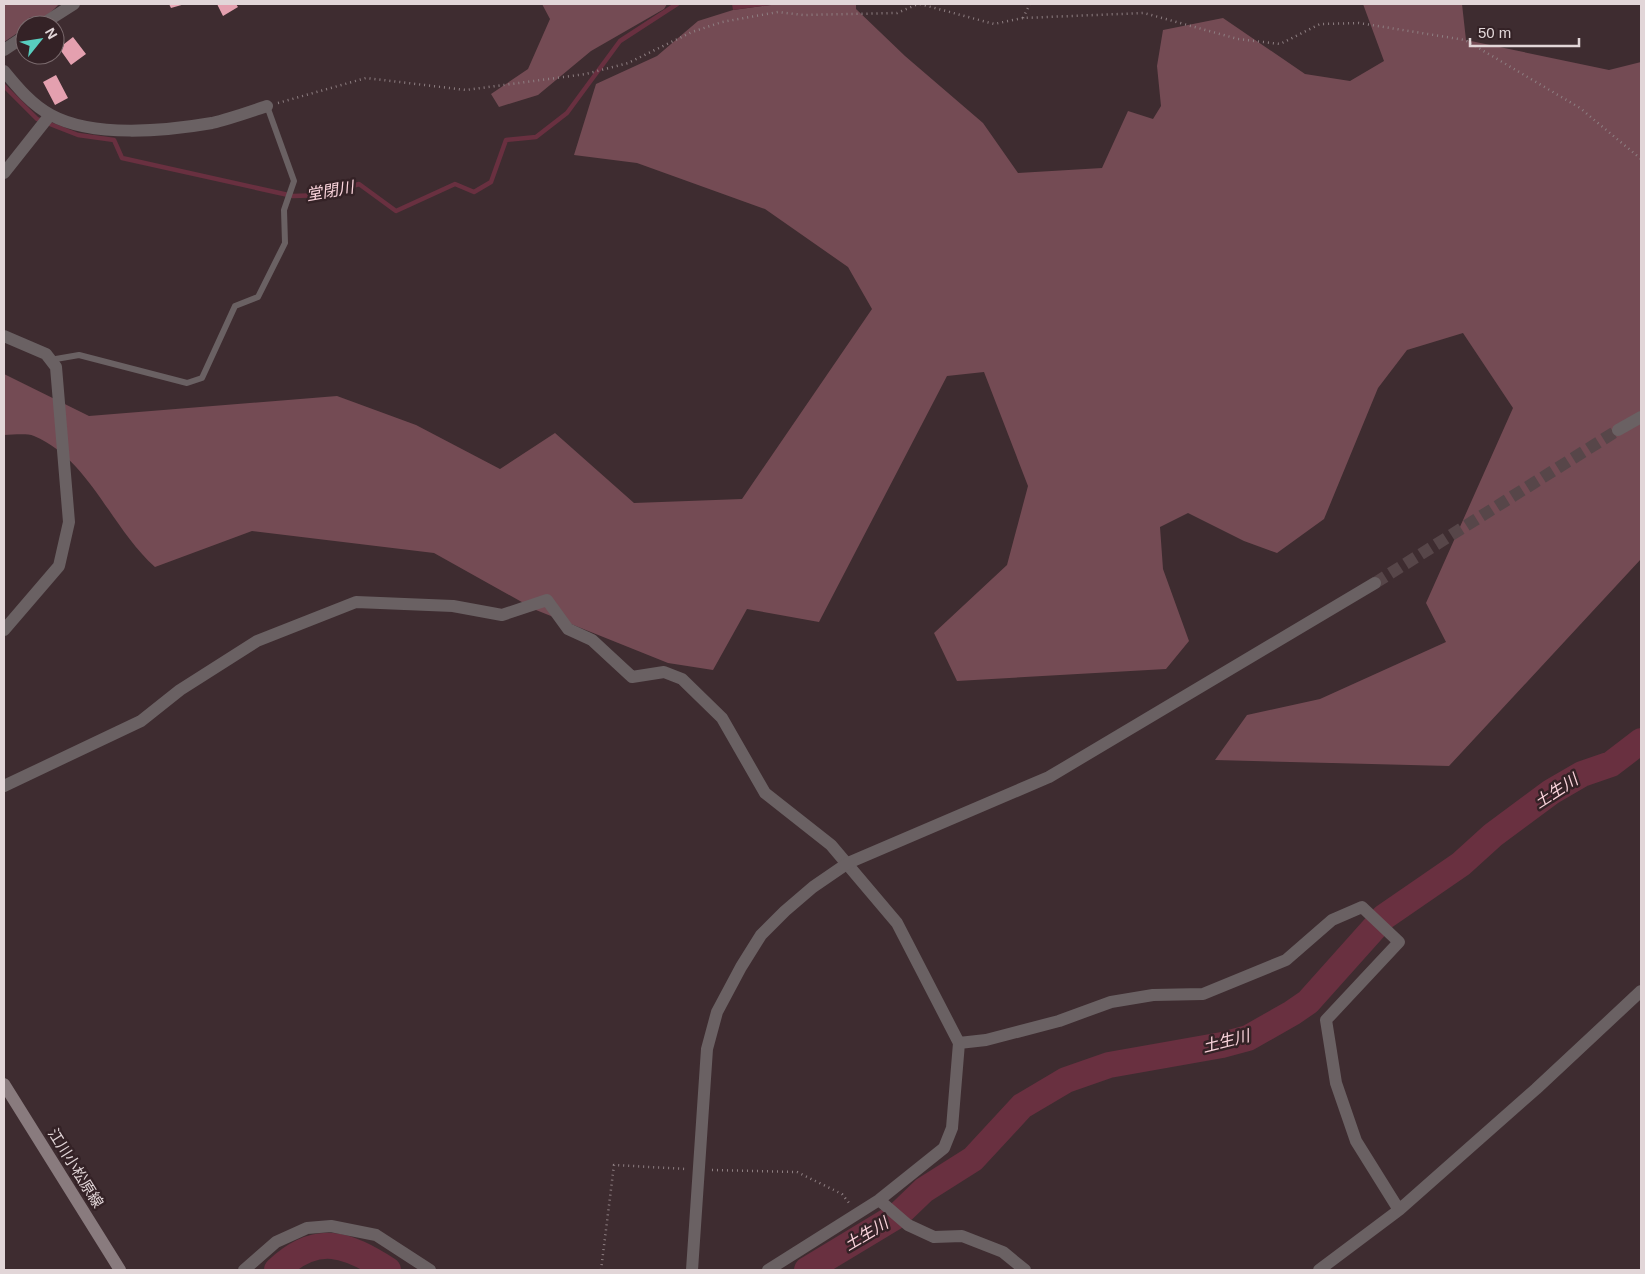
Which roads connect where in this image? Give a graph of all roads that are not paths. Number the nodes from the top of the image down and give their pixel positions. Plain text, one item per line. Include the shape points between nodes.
1 (74, 4) edge
2 (57, 15) edge
3 (15, 43) edge
4 (4, 50) edge
5 (4, 71) edge
6 (267, 106) joint
7 (50, 115) junction
8 (4, 173) edge
9 (4, 336) edge
10 (50, 360) junction
11 (1641, 417) edge
12 (1618, 430) tunnel mouth
13 (1375, 583) tunnel mouth
14 (4, 630) edge
15 (4, 786) edge
16 (848, 863) junction
17 (1641, 990) edge
18 (959, 1043) junction
19 (4, 1084) edge
20 (879, 1200) junction
21 (1399, 1210) junction
22 (120, 1270) edge
23 (244, 1270) edge
24 (430, 1270) edge
25 (692, 1270) edge
26 (768, 1270) edge
27 (1026, 1270) edge
28 (1319, 1270) edge

1 - 2 street
3 - 4 street
5 - 7 street via 34,104
6 - 7 street via 213,123 128,131 94,129
6 - 10 lane via 294,181 284,210 285,243 258,297 236,306 202,378 187,384 79,355
7 - 8 street
9 - 10 street via 46,354
10 - 14 street via 56,366 69,522 59,566
11 - 12 street
13 - 16 street via 1049,777
15 - 16 street via 141,721 180,690 257,641 356,602 453,606 502,615 547,600 568,629 592,640 632,677 664,672 682,679 722,718 765,793 831,845
16 - 18 street via 897,923
16 - 25 street via 813,887 761,935 717,1012 707,1049
17 - 21 street via 1536,1089
18 - 20 street via 952,1128 944,1148
18 - 21 street via 986,1040 1060,1021 1111,1002 1152,995 1203,994 1286,960 1332,920 1362,907 1399,942 1326,1020 1336,1083 1356,1141
19 - 22 main road, 江川小松原線
20 - 26 street
20 - 27 street via 908,1225 934,1237 962,1236 995,1248
21 - 28 street
23 - 24 street via 276,1242 307,1228 331,1226 376,1235

